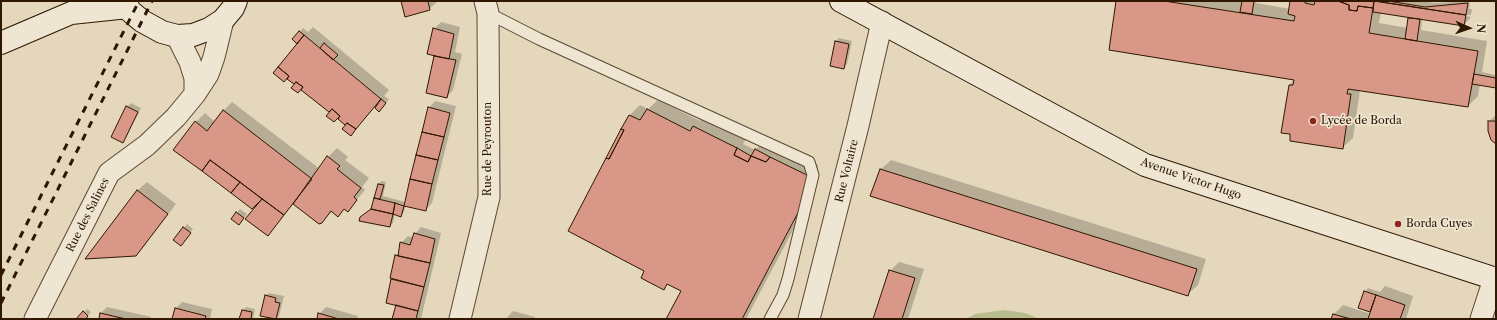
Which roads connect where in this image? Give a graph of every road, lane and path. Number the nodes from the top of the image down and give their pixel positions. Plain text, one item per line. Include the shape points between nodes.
1 (236, 1) edge
2 (841, 1) edge
3 (126, 4) edge
4 (77, 7) edge
5 (486, 7) edge
6 (223, 20) junction
7 (882, 22) junction
8 (177, 36) junction
9 (1, 43) edge
10 (195, 94) junction
11 (1495, 279) edge
12 (35, 319) edge
13 (460, 319) edge
14 (770, 319) edge
15 (809, 319) edge
16 (1481, 319) edge

1 - 6 main road
2 - 7 main road, Avenue Victor Hugo
3 - 4 main road
3 - 8 main road via 137,17 151,27
4 - 9 main road
5 - 13 street, Rue de Peyrouton via 489,197
5 - 14 lane via 539,38 809,162 813,175 788,279 783,295
6 - 8 main road via 194,35
6 - 10 street, Rue des Salines via 208,74
7 - 11 main road, Avenue Victor Hugo via 1145,165
7 - 15 street, Rue Voltaire
8 - 10 street via 195,78
10 - 12 street, Rue des Salines via 147,145 109,173
11 - 16 street

